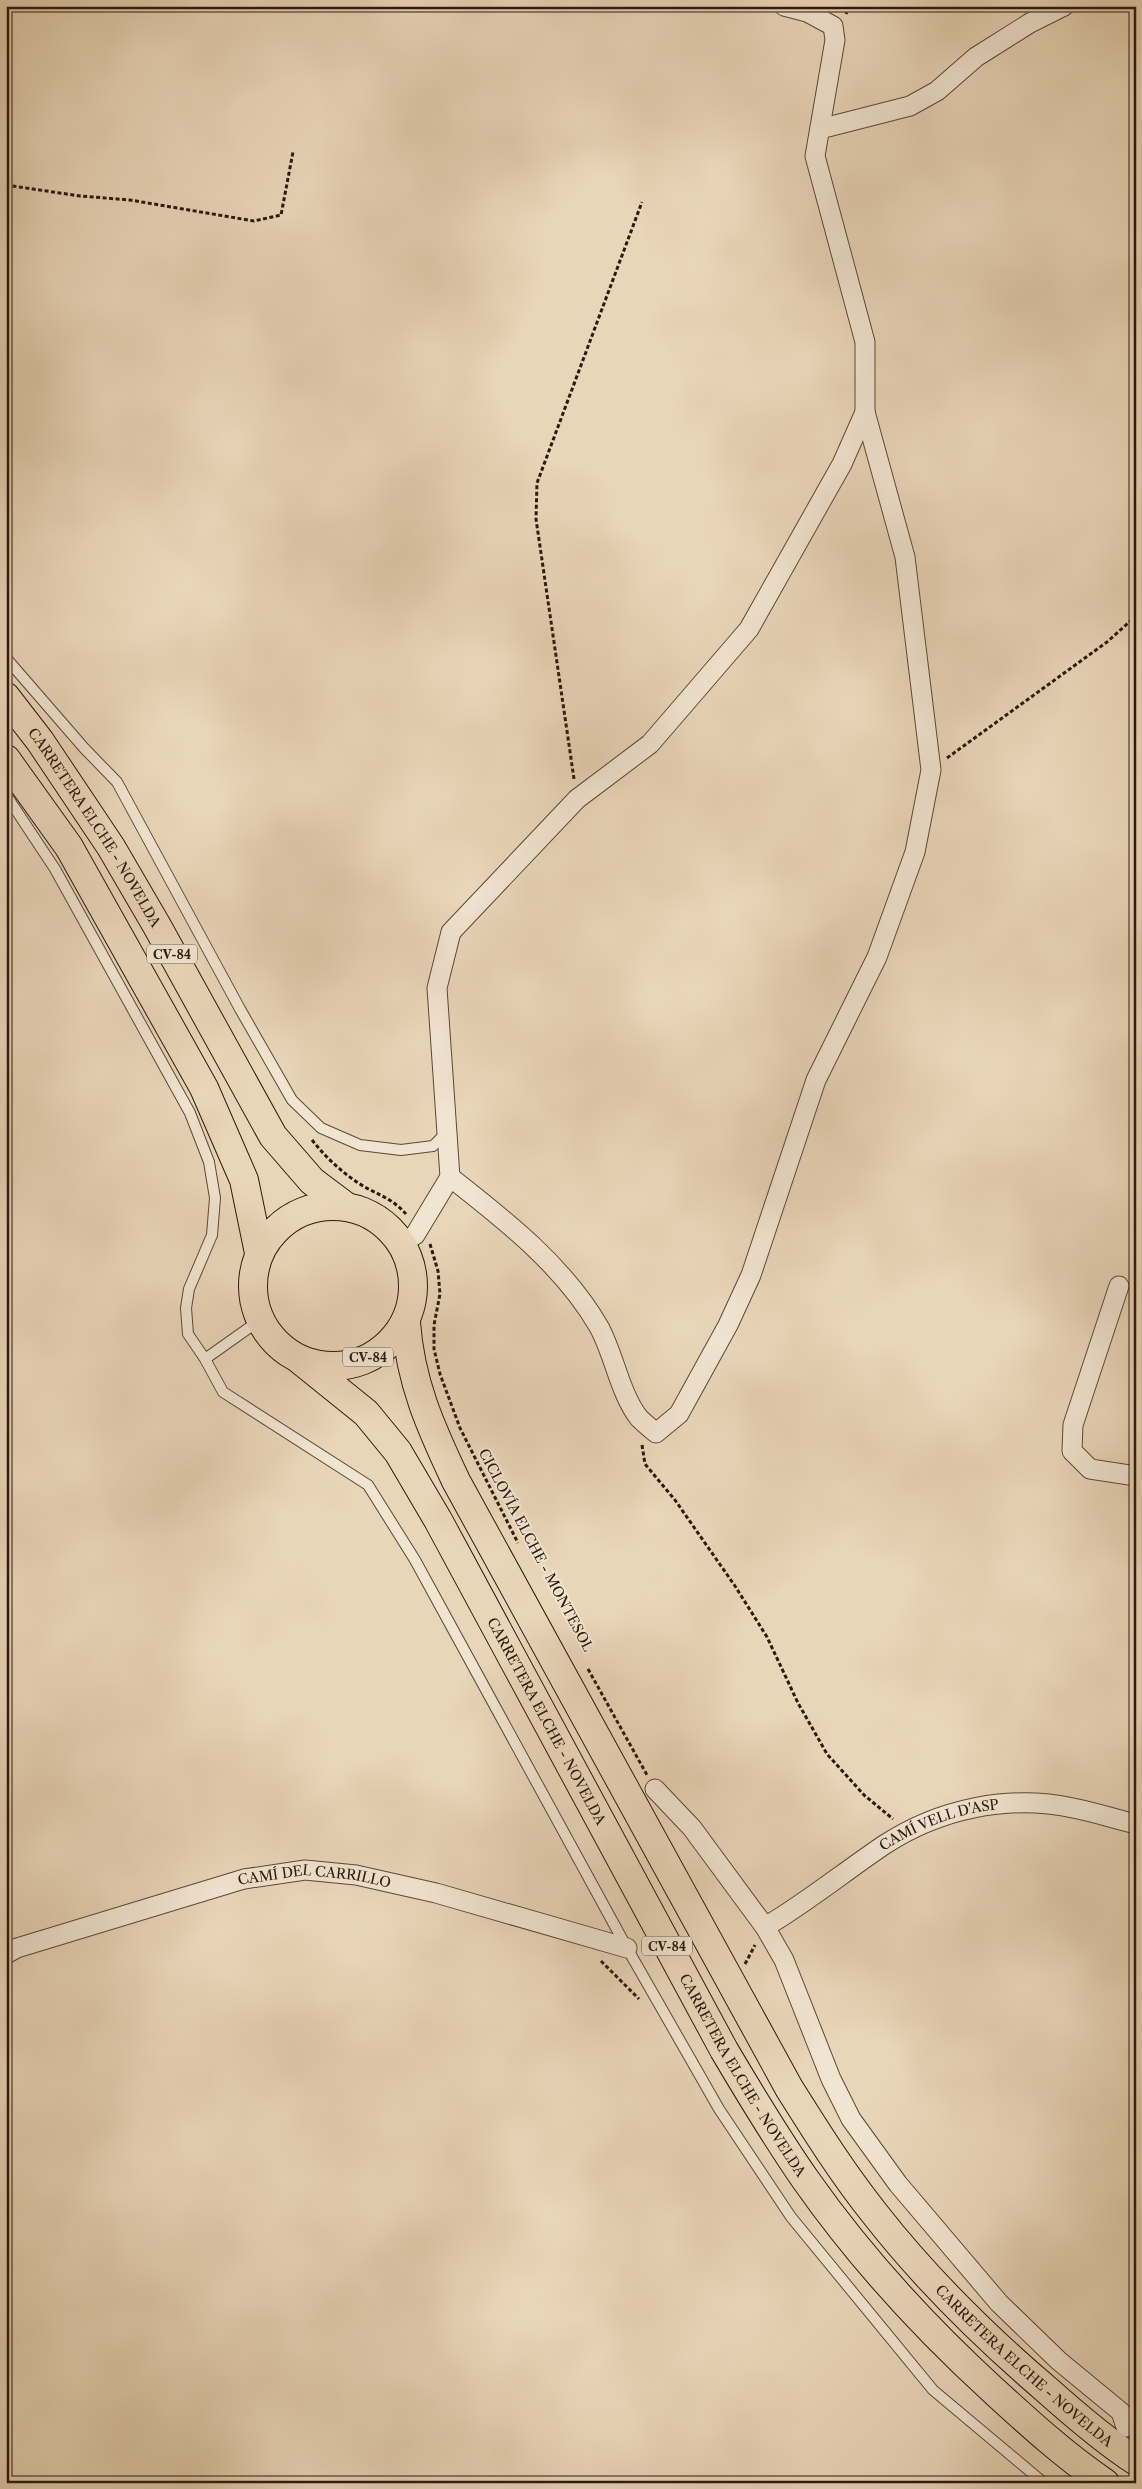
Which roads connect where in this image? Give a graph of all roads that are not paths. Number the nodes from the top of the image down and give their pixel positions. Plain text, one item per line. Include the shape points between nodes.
1 (784, 6) edge
2 (1064, 6) edge
3 (820, 129) junction
4 (865, 412) junction
5 (6, 658) edge
6 (6, 696) edge
7 (6, 759) edge
8 (6, 795) edge
9 (447, 1132) junction
10 (450, 1178) junction
11 (344, 1205) junction
12 (411, 1235) junction
13 (259, 1254) junction
14 (1119, 1286) dead end
15 (260, 1320) junction
16 (406, 1322) junction
17 (205, 1359) junction
18 (299, 1359) junction
19 (1136, 1476) edge
20 (655, 1789) road end
21 (1136, 1824) edge
22 (765, 1927) junction
23 (627, 1948) junction
24 (6, 1954) edge
25 (1126, 2427) dead end
26 (1136, 2461) edge
27 (1044, 2483) edge
28 (1105, 2483) edge

1 - 3 street via 808,12 833,26 835,40
2 - 3 street via 976,57 936,91 910,106
3 - 4 street via 815,156 865,342
4 - 9 street via 842,464 749,629 650,744 577,799 451,932 437,988
4 - 10 street via 905,557 931,770 916,852 877,957 816,1080 751,1275 728,1326 679,1414 656,1433 638,1417 599,1328 564,1278 508,1222
5 - 9 lane via 117,782 292,1100 321,1128 360,1145 401,1150 433,1146
6 - 11 main road, CARRETERA ELCHE - NOVELDA / CV-84 via 111,847 273,1136 312,1181
7 - 13 main road, CV-84 via 69,847 204,1088 244,1180
8 - 17 lane via 55,869 190,1113 209,1162 215,1198 212,1236 189,1289 186,1308 188,1334
9 - 10 street
10 - 12 street
11 - 12 main road, CV-84 via 377,1217
11 - 13 main road, CV-84 via 313,1207 278,1227
12 - 16 main road, CV-84 via 410,1257 415,1284
13 - 15 main road, CV-84 via 252,1281
14 - 19 street via 1073,1425 1072,1451 1090,1469
15 - 17 lane
15 - 18 main road, CV-84 via 276,1343
16 - 18 main road, CV-84 via 386,1348 355,1364 316,1364
16 - 26 main road, CARRETERA ELCHE - NOVELDA / CV-84 via 418,1394 456,1481 789,2088 869,2206 921,2268 1023,2370
17 - 23 lane via 223,1392 368,1485 415,1560
18 - 28 main road, CARRETERA ELCHE - NOVELDA / CV-84 via 366,1413 398,1452 438,1520 724,2050 805,2180 917,2316 1020,2415
20 - 22 street via 692,1828
21 - 22 street, CAMÍ VELL D'ASP via 1039,1803 997,1803 954,1812 886,1844
22 - 25 street via 784,1960 831,2079 851,2119 898,2184 999,2303 1059,2361 1121,2412
23 - 24 street, CAMÍ DEL CARRILLO via 436,1893 356,1875 305,1870 244,1879
23 - 27 lane via 719,2109 791,2217 933,2390

